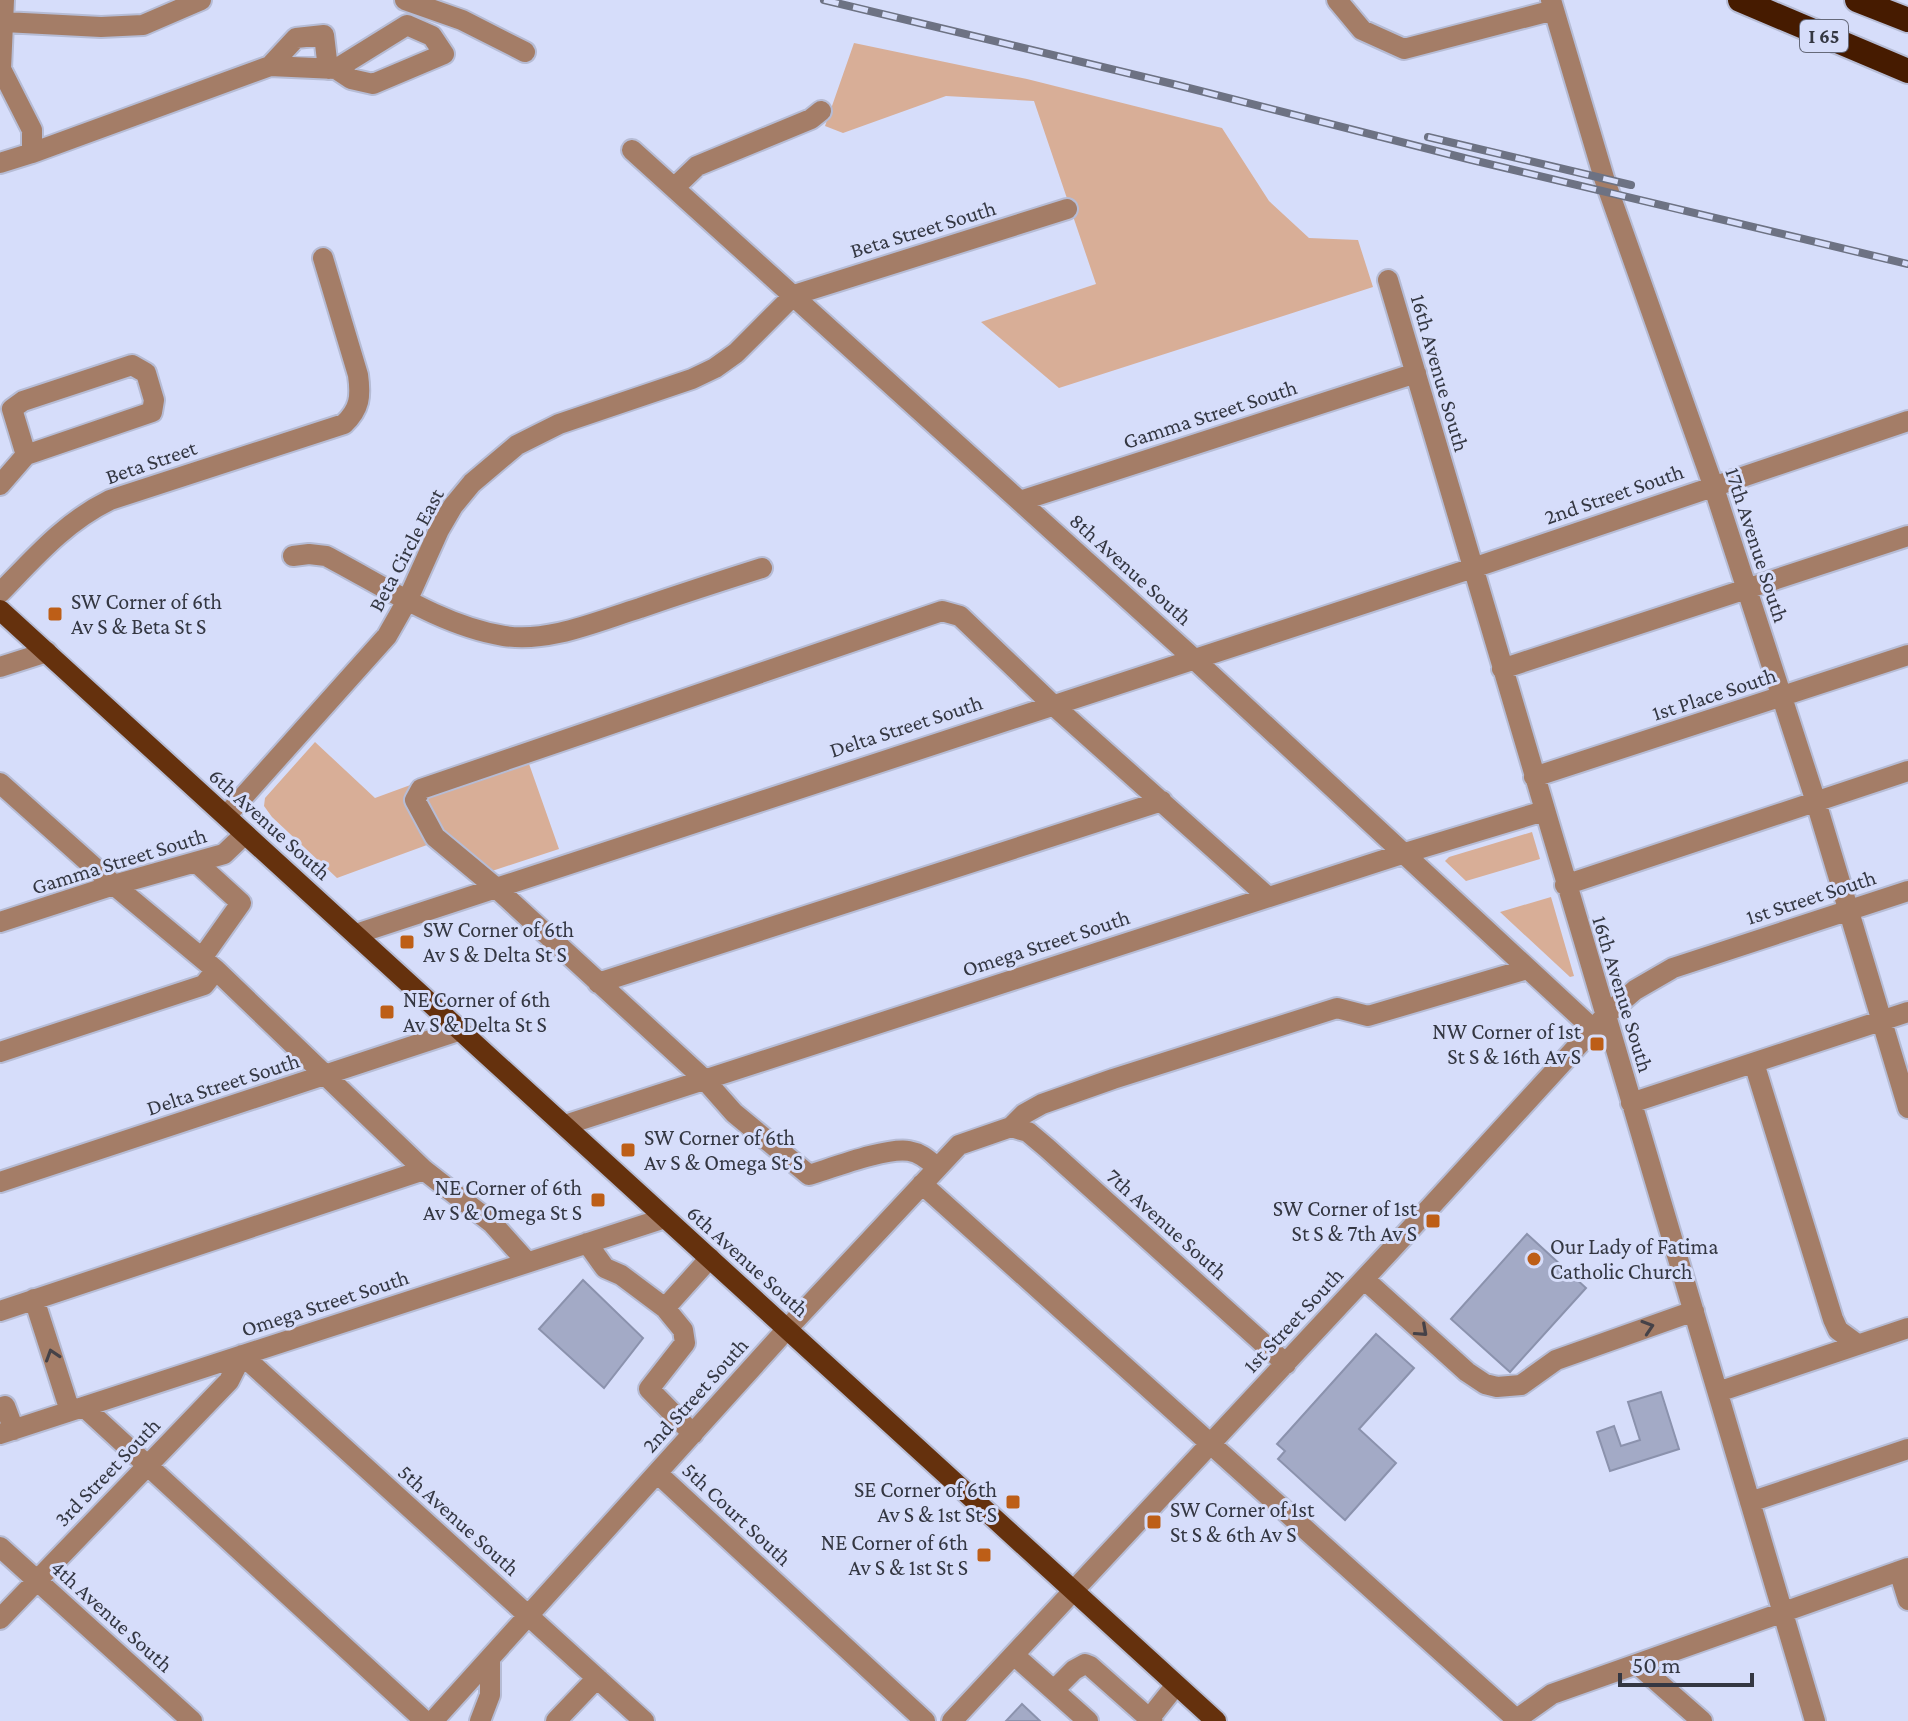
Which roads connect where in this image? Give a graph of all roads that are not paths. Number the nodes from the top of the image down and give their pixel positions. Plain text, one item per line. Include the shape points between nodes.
1 (4, 0) edge
2 (201, 0) edge
3 (405, 0) edge
4 (1337, 0) edge
5 (1740, 0) edge
6 (1857, 0) edge
7 (1552, 5) edge
8 (1908, 20) edge
9 (4, 22) junction
10 (525, 52) dead end
11 (270, 66) junction
12 (1908, 71) edge
13 (821, 111) dead end
14 (632, 150) dead end
15 (32, 153) junction
16 (0, 163) edge
17 (674, 188) junction
18 (1067, 209) dead end
19 (323, 258) dead end
20 (1388, 280) dead end
21 (794, 295) junction
22 (1416, 373) junction
23 (1908, 421) edge
24 (26, 455) junction
25 (0, 485) edge
26 (1713, 485) junction
27 (1020, 501) junction
28 (1908, 536) edge
29 (293, 556) dead end
30 (762, 568) dead end
31 (1473, 568) junction
32 (1746, 590) junction
33 (0, 593) edge
34 (408, 599) junction
35 (0, 610) edge
36 (47, 652) junction
37 (1908, 655) edge
38 (1193, 658) junction
39 (0, 667) edge
40 (1502, 669) junction
41 (1781, 697) junction
42 (1052, 704) junction
43 (1908, 771) edge
44 (1534, 777) junction
45 (3, 790) edge
46 (1162, 801) junction
47 (1816, 802) junction
48 (1544, 811) junction
49 (226, 816) junction
50 (245, 834) junction
51 (1405, 853) junction
52 (196, 862) junction
53 (114, 885) junction
54 (1565, 885) junction
55 (495, 887) junction
56 (1908, 891) edge
57 (1268, 897) junction
58 (1849, 910) junction
59 (0, 922) edge
60 (356, 934) junction
61 (209, 964) junction
62 (1527, 969) junction
63 (598, 983) junction
64 (1908, 1012) edge
65 (1881, 1020) junction
66 (1599, 1022) junction
67 (461, 1030) junction
68 (0, 1052) edge
69 (1754, 1063) junction
70 (325, 1075) junction
71 (704, 1079) junction
72 (1631, 1103) junction
73 (1908, 1108) edge
74 (565, 1125) junction
75 (1011, 1127) junction
76 (937, 1167) junction
77 (424, 1170) junction
78 (0, 1182) edge
79 (922, 1184) junction
80 (665, 1218) junction
81 (587, 1243) junction
82 (710, 1258) junction
83 (527, 1262) junction
84 (1364, 1279) junction
85 (34, 1299) junction
86 (665, 1308) junction
87 (0, 1311) edge
88 (1694, 1311) junction
89 (1908, 1328) edge
90 (787, 1329) junction
91 (1857, 1344) junction
92 (242, 1355) junction
93 (1286, 1364) junction
94 (1718, 1392) junction
95 (2, 1397) edge
96 (77, 1409) junction
97 (7, 1432) edge
98 (693, 1434) junction
99 (1211, 1443) junction
100 (1908, 1449) edge
101 (147, 1464) junction
102 (657, 1473) junction
103 (1750, 1502) junction
104 (0, 1547) edge
105 (1904, 1569) edge
106 (36, 1580) junction
107 (1072, 1592) junction
108 (1908, 1600) edge
109 (1783, 1613) junction
110 (529, 1616) junction
111 (0, 1619) edge
112 (1014, 1655) junction
113 (490, 1658) junction
114 (1637, 1664) junction
115 (597, 1678) junction
116 (1176, 1685) junction
117 (1054, 1690) junction
118 (1527, 1717) edge
119 (192, 1721) edge
120 (425, 1721) edge
121 (433, 1721) edge
122 (480, 1721) edge
123 (556, 1721) edge
124 (644, 1721) edge
125 (925, 1721) edge
126 (952, 1721) edge
127 (1088, 1721) edge
128 (1152, 1721) edge
129 (1216, 1721) edge
130 (1702, 1721) edge
131 (1815, 1721) edge

1 - 9 street
2 - 9 street via 143,25
3 - 10 street via 462,20
4 - 7 street via 1362,30 1404,49
5 - 12 highway, I 65
6 - 8 highway, I 65
7 - 26 street, 17th Avenue South via 1604,178
9 - 15 street via 1,69 32,130
11 - 11 street via 296,38 324,35 332,69
11 - 15 street
13 - 17 street via 697,166
14 - 17 street, 8th Avenue South
15 - 16 street
17 - 21 street, 8th Avenue South
18 - 21 street, Beta Street South
19 - 33 street, Beta Street via 353,351 361,393 356,413 344,424 88,511 56,535
20 - 22 street, 16th Avenue South
21 - 27 street, 8th Avenue South
21 - 34 street, Beta Circle East via 715,368 559,424 493,463 453,506
22 - 27 street, Gamma Street South
22 - 31 street, 16th Avenue South
23 - 26 street, 2nd Street South
24 - 24 street via 152,412 146,373 132,365 23,401 12,409
24 - 25 street
26 - 31 street, 2nd Street South
26 - 32 street, 17th Avenue South
27 - 38 street, 8th Avenue South
28 - 32 street
29 - 34 street via 326,556
30 - 34 street via 598,621 525,638 455,622
31 - 38 street, Delta Street South
31 - 40 street, 16th Avenue South
32 - 40 street
32 - 41 street, 17th Avenue South
34 - 49 street, Beta Circle East via 370,657
35 - 36 main road, 6th Avenue South
36 - 39 street
36 - 49 main road, 6th Avenue South
37 - 41 street, 1st Place South
38 - 42 street, Delta Street South
38 - 51 street, 8th Avenue South
40 - 44 street, 16th Avenue South
41 - 44 street, 1st Place South
41 - 47 street, 17th Avenue South
42 - 46 street
42 - 55 street, Delta Street South
42 - 55 street via 960,616 942,611 421,789 415,800 435,837
43 - 47 street
44 - 48 street, 16th Avenue South
45 - 53 street
46 - 57 street
46 - 63 street
47 - 54 street
47 - 58 street, 17th Avenue South
48 - 51 street, Omega Street South
48 - 54 street, 16th Avenue South
49 - 50 main road, 6th Avenue South
50 - 52 street, Gamma Street South via 224,854
50 - 60 main road, 6th Avenue South
51 - 57 street, Omega Street South
51 - 62 street, 8th Avenue South
52 - 53 street, Gamma Street South
52 - 61 street via 241,903
53 - 59 street, Gamma Street South
53 - 61 street
54 - 66 street, 16th Avenue South
55 - 60 street, Delta Street South
55 - 63 street
56 - 58 street, 1st Street South
57 - 71 street, Omega Street South
58 - 65 street, 17th Avenue South
58 - 66 street, 1st Street South via 1673,968 1635,990
60 - 67 main road, 6th Avenue South
61 - 68 street via 204,985
61 - 70 street
62 - 66 street, 8th Avenue South
62 - 75 street, 2nd Street South via 1368,1016 1337,1008 1042,1104
63 - 71 street
64 - 65 street
65 - 69 street
65 - 73 street, 17th Avenue South
66 - 72 street, 16th Avenue South
66 - 84 street, 1st Street South
67 - 70 street, Delta Street South
67 - 74 main road, 6th Avenue South
69 - 72 street
69 - 91 street via 1833,1319 1838,1330
70 - 77 street
70 - 78 street, Delta Street South
71 - 74 street, Omega Street South
71 - 76 street via 734,1113 809,1175 906,1151
72 - 88 street, 16th Avenue South
74 - 80 main road, 6th Avenue South
75 - 76 street, 2nd Street South via 959,1145
75 - 93 street, 7th Avenue South via 1028,1132 1047,1148
76 - 79 street, 2nd Street South
77 - 83 street via 492,1223
77 - 85 street
79 - 90 street, 2nd Street South
79 - 99 street
80 - 81 street, Omega Street South
80 - 82 main road, 6th Avenue South
81 - 83 street, Omega Street South
81 - 86 street via 605,1268
82 - 86 street
82 - 90 main road, 6th Avenue South
83 - 92 street, Omega Street South
84 -> 88 street via 1467,1372 1497,1387 1521,1385 1556,1360
84 - 93 street, 1st Street South
85 - 87 street
96 -> 85 street
86 - 98 street via 683,1330 685,1343 649,1389
88 - 94 street, 16th Avenue South
89 - 91 street
90 - 98 street, 2nd Street South
90 - 107 main road, 6th Avenue South
91 - 94 street
92 - 96 street, Omega Street South
92 - 101 street, 3rd Street South via 229,1381
92 - 110 street, 5th Avenue South
93 - 99 street, 1st Street South
94 - 103 street, 16th Avenue South
95 - 97 street
96 - 97 street, Omega Street South
96 - 101 street
98 - 102 street, 2nd Street South
99 - 107 street, 1st Street South
99 - 118 street
100 - 103 street
101 - 106 street, 3rd Street South
101 - 120 street
102 - 110 street, 2nd Street South
102 - 125 street, 5th Court South
103 - 109 street, 16th Avenue South
104 - 106 street, 4th Avenue South
105 - 108 street
105 - 109 street
106 - 111 street, 3rd Street South
106 - 119 street, 4th Avenue South
107 - 112 street, 1st Street South
107 - 116 main road, 6th Avenue South
109 - 114 street
109 - 131 street, 16th Avenue South
110 - 113 street, 2nd Street South
110 - 115 street, 5th Avenue South
112 - 117 street
112 - 126 street, 1st Street South
113 - 121 street, 2nd Street South
113 - 122 street via 490,1695
114 - 118 street via 1552,1694
114 - 130 street
115 - 123 street
115 - 124 street, 5th Avenue South
116 - 128 street
116 - 129 main road, 6th Avenue South
117 - 127 street
117 - 128 street via 1085,1664

